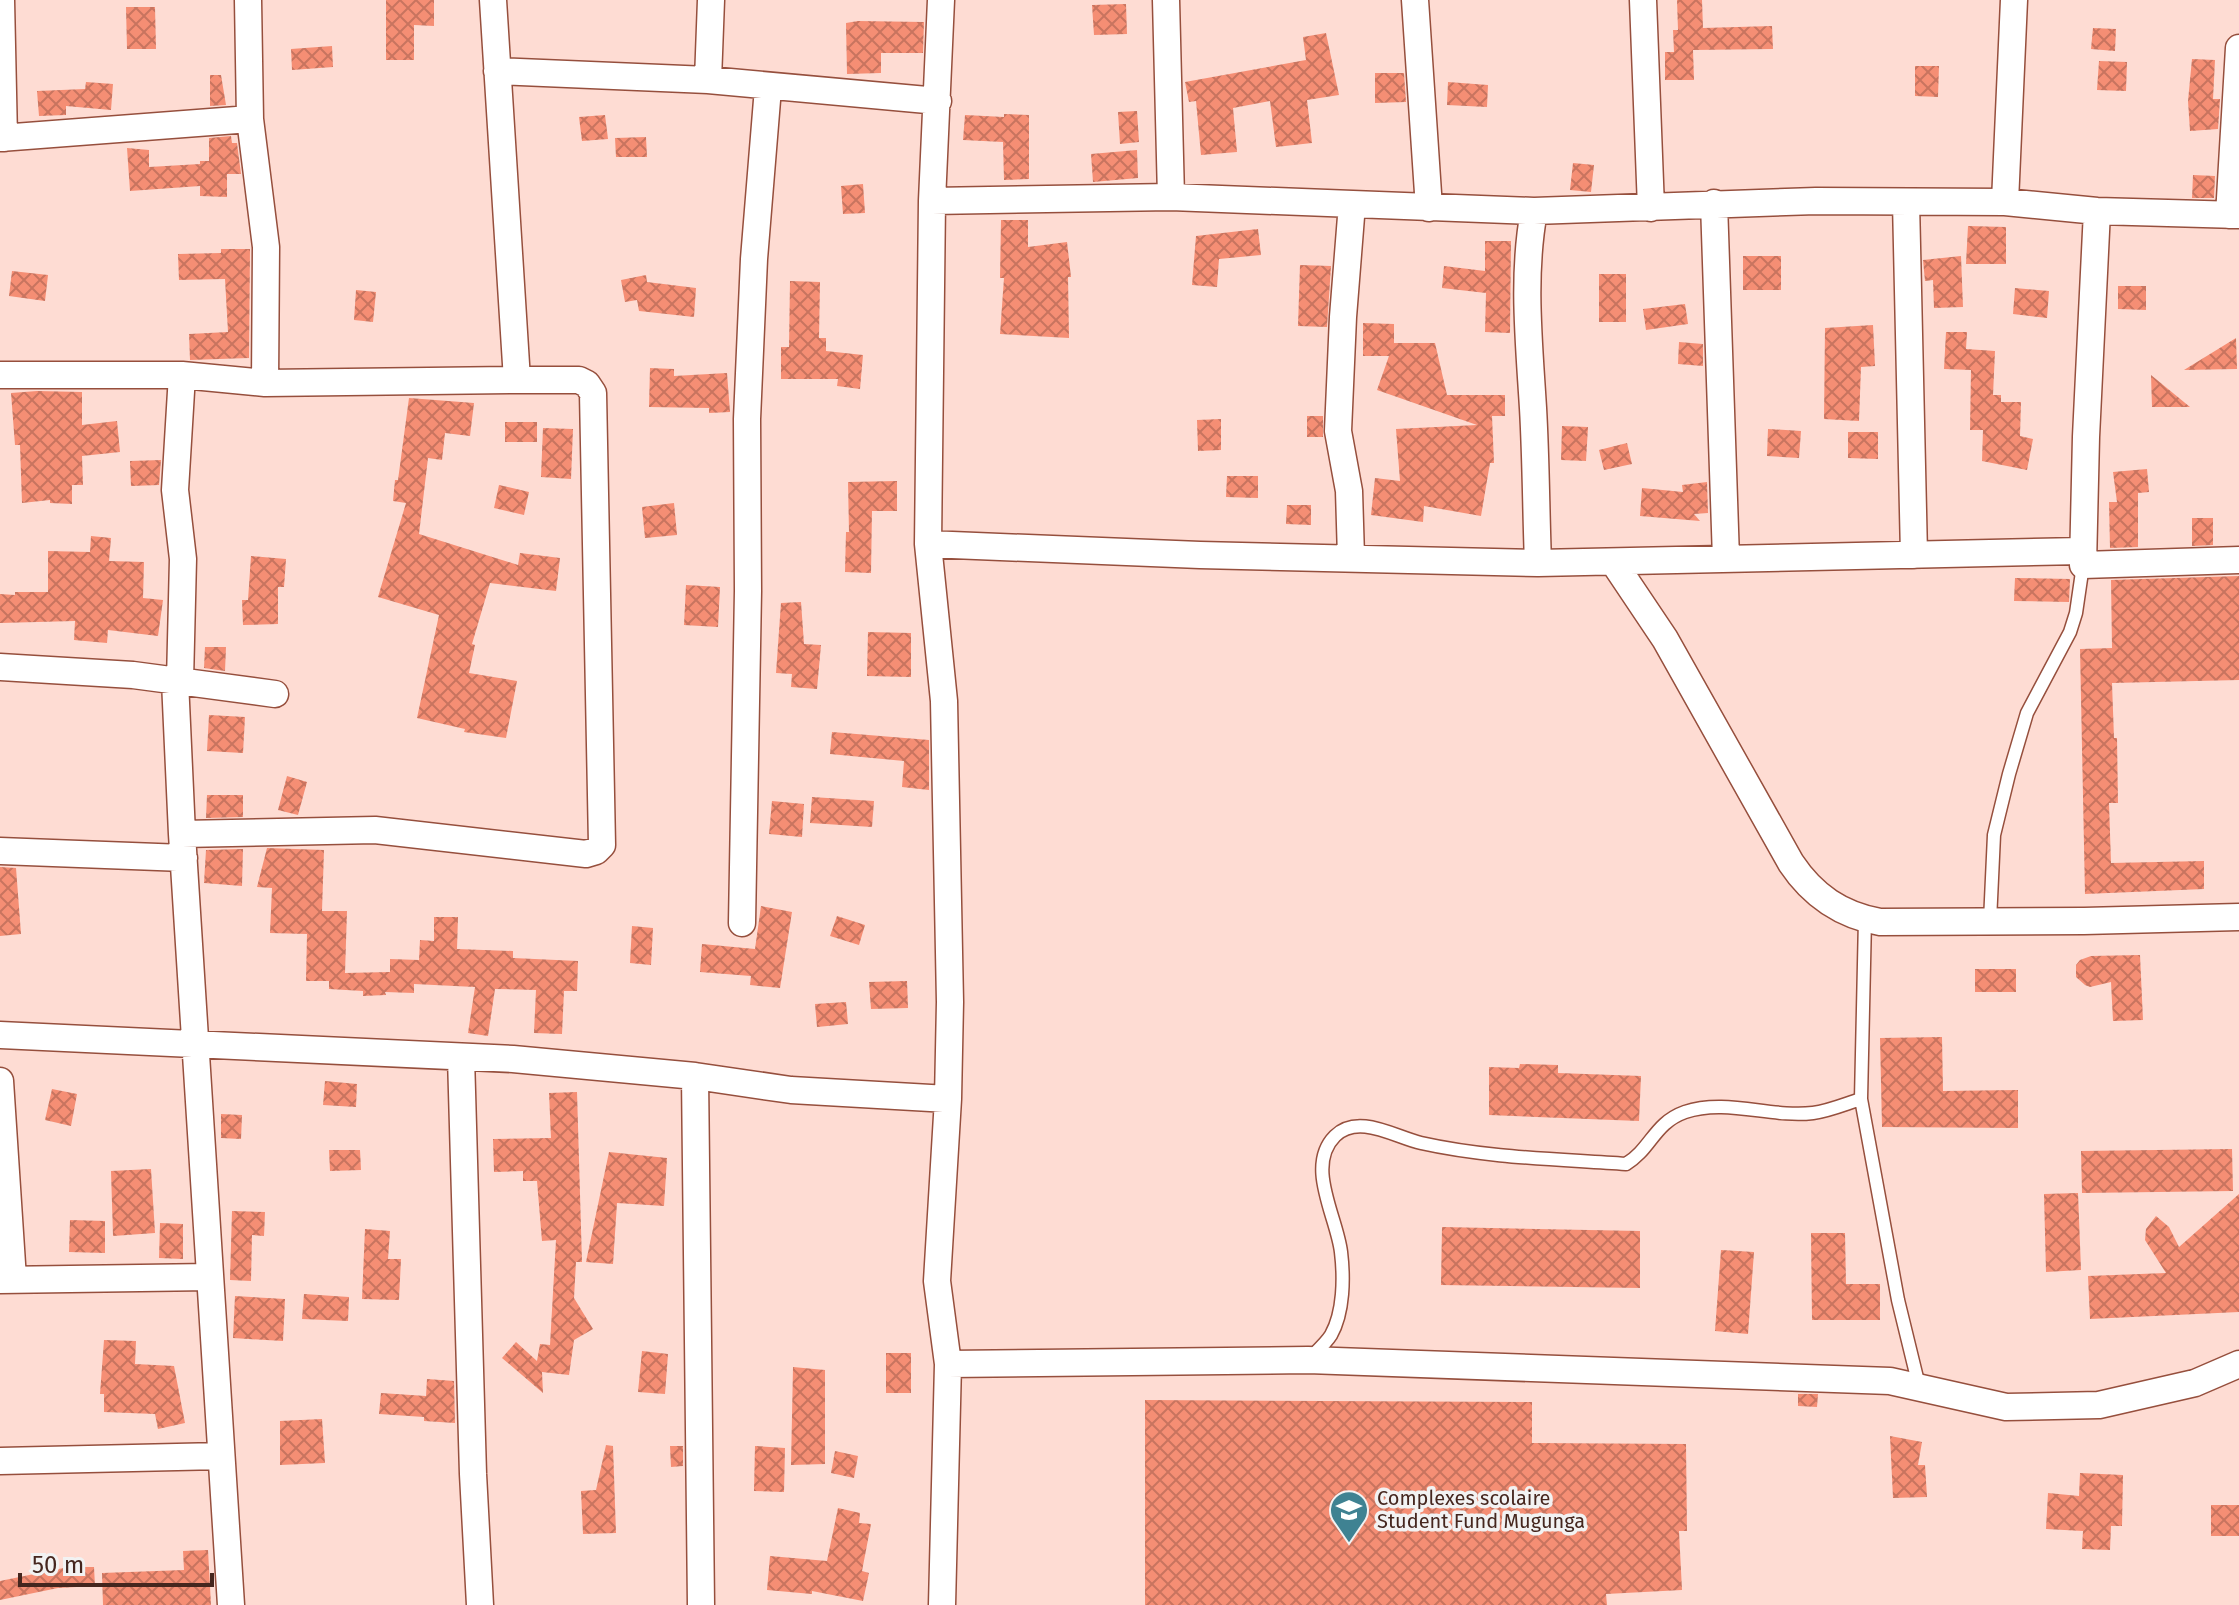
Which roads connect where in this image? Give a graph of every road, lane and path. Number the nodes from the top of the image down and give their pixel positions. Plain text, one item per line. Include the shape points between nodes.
1 (1, 0) edge
2 (248, 0) edge
3 (493, 0) edge
4 (711, 0) edge
5 (941, 0) edge
6 (1166, 0) edge
7 (1415, 0) edge
8 (1643, 0) edge
9 (2014, 0) edge
10 (2239, 48) edge
11 (497, 71) junction
12 (708, 80) junction
13 (768, 88) junction
14 (938, 101) junction
15 (250, 119) junction
16 (2, 138) edge
17 (1171, 197) junction
18 (932, 201) junction
19 (1906, 202) junction
20 (2005, 202) junction
21 (1714, 203) junction
22 (1352, 204) junction
23 (1429, 208) junction
24 (1651, 208) junction
25 (1534, 211) junction
26 (2097, 211) junction
27 (2234, 215) edge
28 (0, 375) edge
29 (182, 375) junction
30 (517, 380) junction
31 (265, 383) junction
32 (928, 544) junction
33 (1914, 555) junction
34 (1351, 557) junction
35 (2082, 558) junction
36 (1726, 559) junction
37 (2239, 560) edge
38 (1538, 563) junction
39 (1614, 563) junction
40 (0, 667) edge
41 (178, 681) junction
42 (275, 694) dead end
43 (183, 846) junction
44 (0, 851) edge
45 (2239, 917) edge
46 (1865, 919) junction
47 (1990, 921) junction
48 (742, 923) dead end
49 (0, 1035) edge
50 (196, 1044) junction
51 (461, 1057) junction
52 (695, 1076) junction
53 (0, 1081) edge
54 (948, 1099) junction
55 (1861, 1099) junction
56 (210, 1277) junction
57 (6, 1280) edge
58 (1308, 1360) junction
59 (948, 1364) junction
60 (2239, 1364) edge
61 (1920, 1388) junction
62 (221, 1456) junction
63 (0, 1461) edge
64 (231, 1605) edge
65 (480, 1605) edge
66 (701, 1605) edge
67 (942, 1605) edge

1 - 16 street
2 - 15 street
3 - 11 street
4 - 12 street
5 - 14 street
6 - 17 street
7 - 23 street
8 - 24 street
9 - 20 street
10 - 27 street
11 - 12 street
11 - 30 street
12 - 13 street
13 - 14 street
13 - 48 street via 747,419
14 - 18 street
15 - 16 street
15 - 31 street via 266,247
17 - 18 street
17 - 22 street
18 - 32 street
19 - 20 street
19 - 21 street
19 - 33 street
20 - 26 street
21 - 24 street
21 - 36 street
22 - 23 street
22 - 34 street via 1338,431 1349,491
23 - 25 street
24 - 25 street
25 - 38 street via 1526,294
26 - 27 street
26 - 35 street
28 - 29 street
29 - 31 street
29 - 41 street via 175,490 183,559
30 - 31 street
30 - 43 street via 579,380 593,393 602,845 586,854 375,830
32 - 34 street
32 - 54 street via 944,701
33 - 35 street
33 - 36 street
34 - 38 street
35 - 37 street
35 - 47 lane via 2070,632 2027,713 2009,774 1994,835
36 - 39 street
38 - 39 street
39 - 46 street via 1665,639 1806,885
40 - 41 street
41 - 42 street
41 - 43 street
43 - 44 street
43 - 50 street
45 - 47 street
46 - 47 street
46 - 55 lane
49 - 50 street
50 - 51 street
50 - 56 street
51 - 52 street
51 - 65 street
52 - 54 street via 791,1090
52 - 66 street
53 - 57 street
54 - 59 street via 937,1281
55 - 58 lane via 1814,1113 1714,1107 1685,1112 1661,1124 1626,1164 1463,1153 1362,1125 1349,1127 1335,1136 1324,1154 1322,1175 1341,1251 1342,1297 1331,1335
55 - 61 lane
56 - 57 street
56 - 62 street
58 - 59 street
58 - 61 street via 1890,1381
59 - 67 street
60 - 61 street via 2195,1383 2099,1405 2006,1407
62 - 63 street
62 - 64 street

